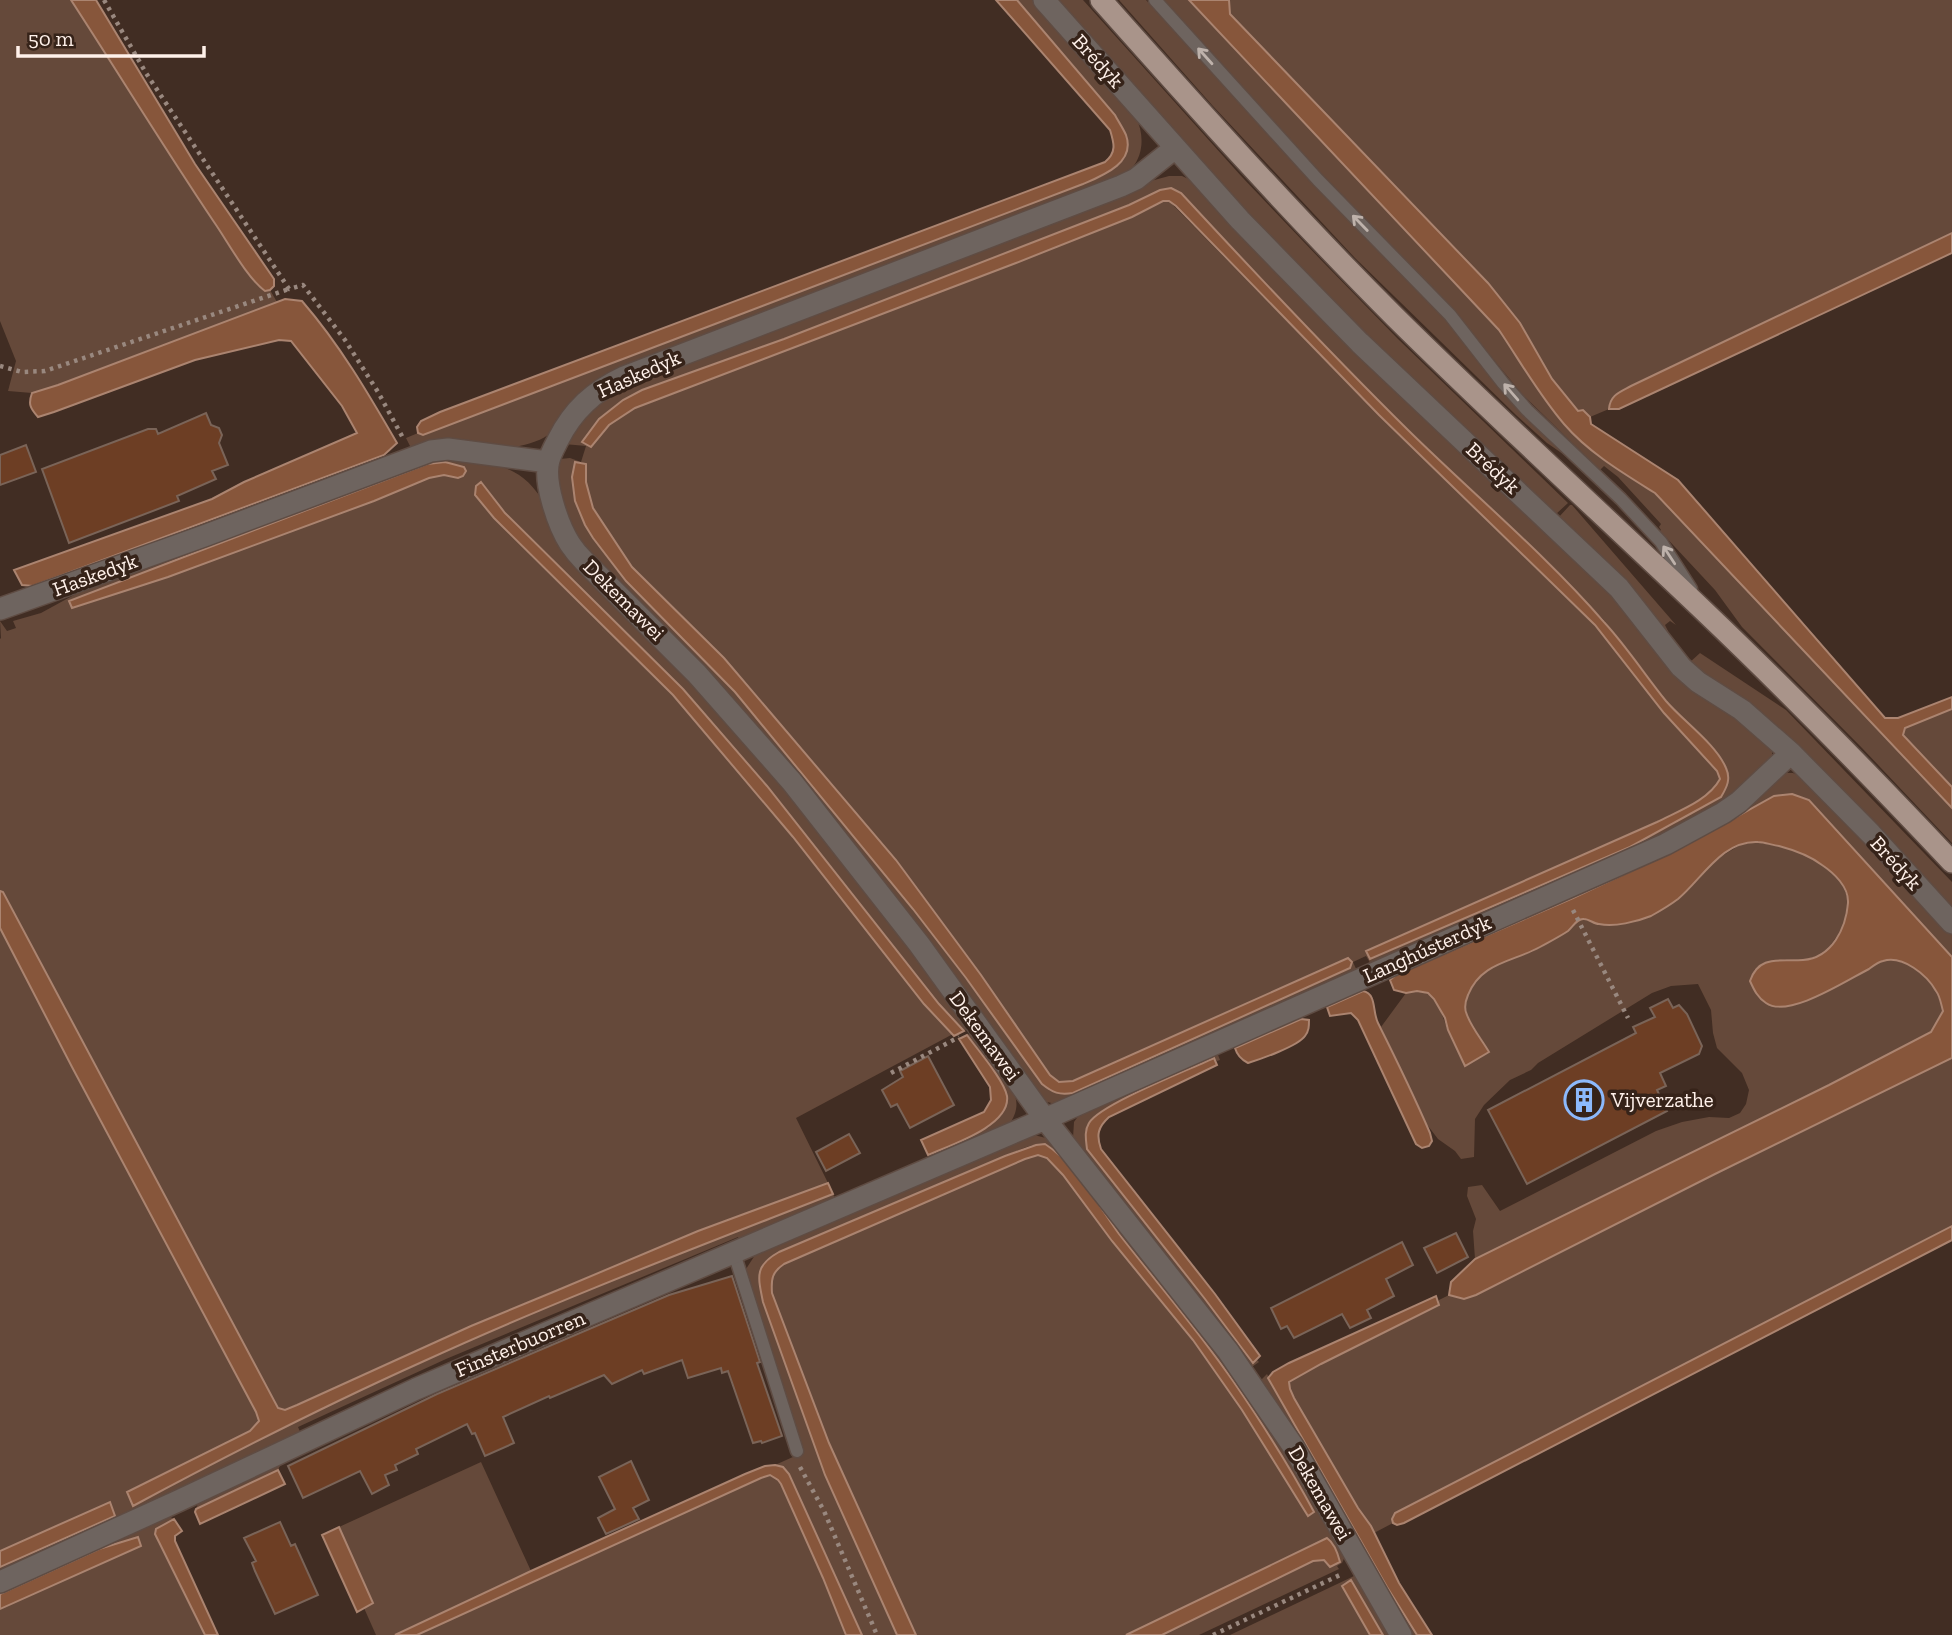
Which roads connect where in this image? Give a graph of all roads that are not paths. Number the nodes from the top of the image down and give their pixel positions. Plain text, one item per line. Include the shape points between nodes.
1 (1044, 0) edge
2 (1101, 0) edge
3 (1155, 0) edge
4 (1175, 148) junction
5 (548, 462) junction
6 (0, 609) edge
7 (1706, 613) junction
8 (1791, 753) junction
9 (1952, 862) edge
10 (1952, 923) edge
11 (1045, 1119) junction
12 (734, 1253) junction
13 (797, 1451) road end
14 (0, 1582) edge
15 (1401, 1635) edge

1 - 4 street, Brédyk
2 - 7 main road, Brédyk via 1395,317
7 -> 3 lane, Brédyk via 1661,542 1527,410 1450,315 1318,180
4 - 5 street, Haskedyk via 1121,186 606,385 577,409
4 - 8 street, Brédyk via 1360,343 1619,588 1681,667
5 - 6 street, Haskedyk via 448,449 431,451
5 - 11 street, Dekemawei via 555,508 570,545 697,674 792,782 919,944
7 - 9 main road, Brédyk
8 - 10 street, Brédyk
8 - 11 street, Langhústerdyk via 1739,802 1666,844
11 - 12 street, Finsterbuorren
11 - 15 street, Dekemawei via 1228,1350 1287,1437
12 - 13 lane
12 - 14 street, Finsterbuorren via 415,1389

